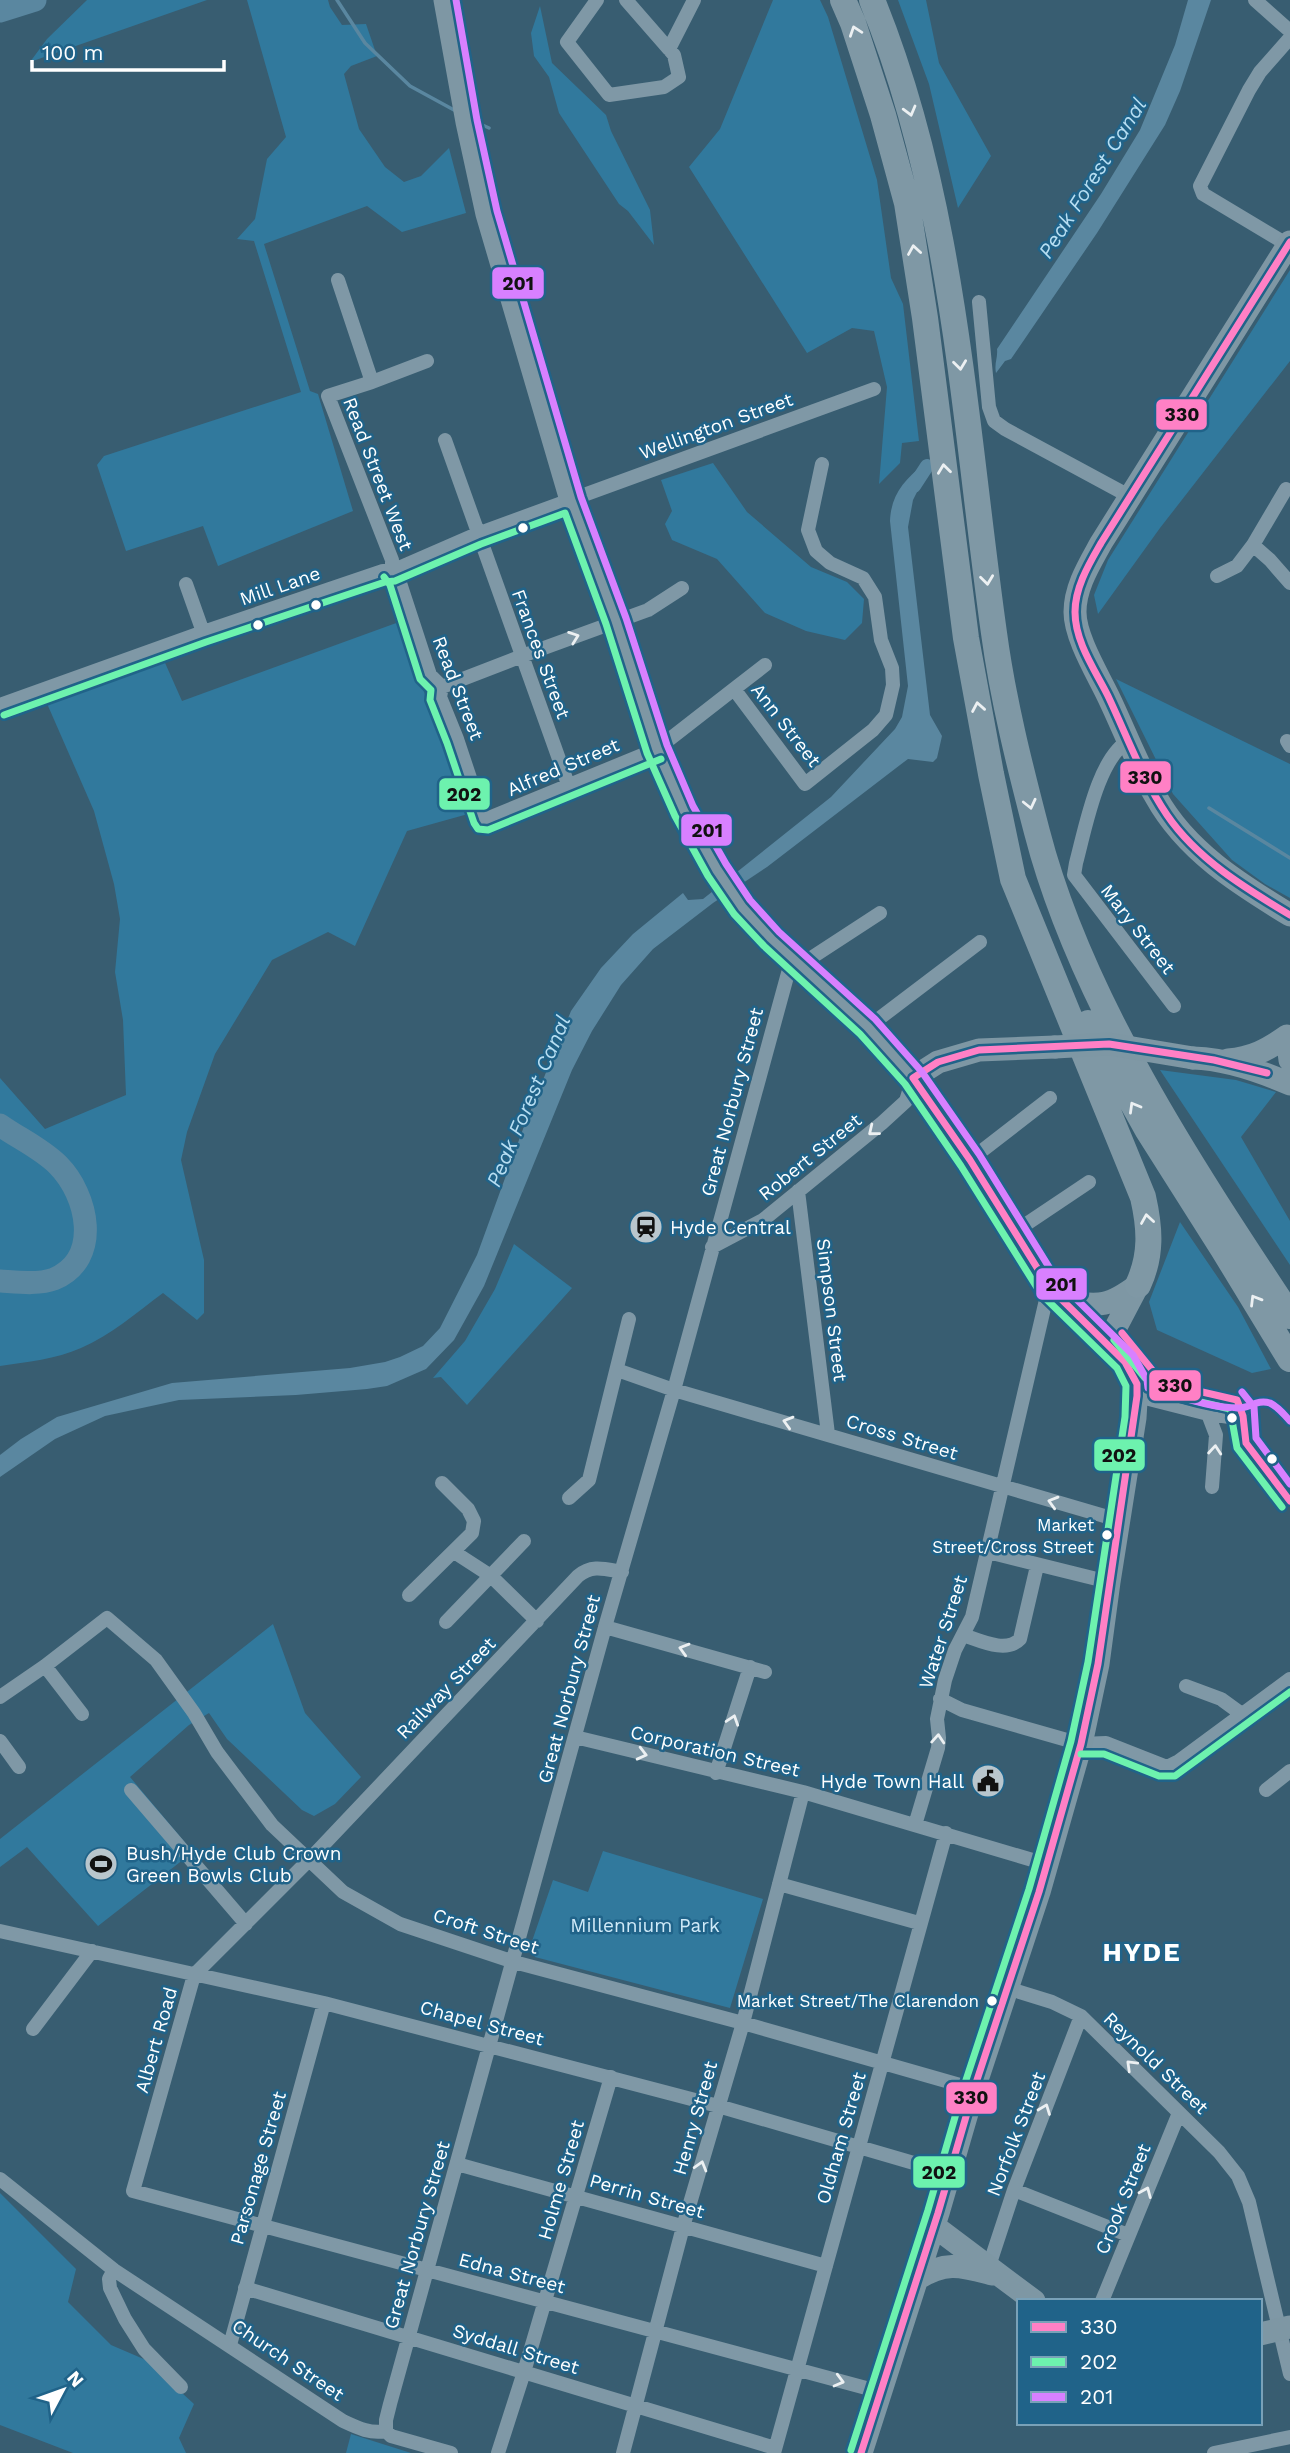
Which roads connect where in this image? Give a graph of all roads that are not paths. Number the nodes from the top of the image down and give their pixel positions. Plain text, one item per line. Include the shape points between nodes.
1 (445, 0) edge
2 (597, 0) edge
3 (626, 0) edge
4 (694, 0) edge
5 (843, 0) edge
6 (872, 0) edge
7 (1255, 0) edge
8 (1290, 31) edge
9 (1290, 38) edge
10 (669, 49) junction
11 (1289, 244) edge
12 (338, 280) dead end
13 (979, 302) dead end
14 (427, 361) dead end
15 (372, 382) junction
16 (874, 389) dead end
17 (444, 439) dead end
18 (822, 464) dead end
19 (1286, 489) dead end
20 (1129, 496) junction
21 (571, 500) junction
22 (477, 534) junction
23 (1252, 545) junction
24 (392, 571) junction
25 (1217, 576) dead end
26 (1290, 583) edge
27 (186, 584) dead end
28 (682, 588) dead end
29 (616, 621) junction
30 (203, 632) junction
31 (522, 656) junction
32 (765, 665) dead end
33 (442, 687) junction
34 (734, 689) junction
35 (0, 705) edge
36 (1130, 740) junction
37 (657, 749) junction
38 (991, 774) junction
39 (569, 787) junction
40 (484, 820) joint
41 (880, 913) dead end
42 (1290, 915) edge
43 (1066, 922) junction
44 (980, 942) dead end
45 (802, 966) junction
46 (1174, 1006) dead end
47 (868, 1027) junction
48 (1288, 1033) edge
49 (1290, 1060) edge
50 (1218, 1061) junction
51 (1267, 1073) junction
52 (914, 1078) junction
53 (1290, 1084) edge
54 (1050, 1098) dead end
55 (970, 1160) junction
56 (1088, 1182) dead end
57 (798, 1191) junction
58 (1013, 1233) junction
59 (712, 1247) junction
60 (1138, 1284) junction
61 (1290, 1290) edge
62 (1056, 1294) junction
63 (1290, 1316) edge
64 (629, 1319) dead end
65 (1104, 1341) junction
66 (1290, 1359) edge
67 (617, 1370) junction
68 (674, 1390) junction
69 (1137, 1396) junction
70 (1208, 1414) junction
71 (1244, 1419) dead end
72 (828, 1434) junction
73 (442, 1483) dead end
74 (1003, 1488) junction
75 (1212, 1488) dead end
76 (569, 1498) dead end
77 (1118, 1520) junction
78 (524, 1541) dead end
79 (454, 1552) junction
80 (988, 1552) junction
81 (1037, 1566) junction
82 (622, 1572) junction
83 (491, 1576) junction
84 (1109, 1582) junction
85 (409, 1595) dead end
86 (537, 1621) junction
87 (446, 1622) dead end
88 (605, 1627) junction
89 (963, 1635) junction
90 (45, 1666) junction
91 (750, 1667) junction
92 (765, 1672) dead end
93 (1290, 1679) edge
94 (1186, 1686) dead end
95 (0, 1697) edge
96 (940, 1699) junction
97 (82, 1713) dead end
98 (1243, 1715) junction
99 (575, 1737) junction
100 (0, 1741) edge
101 (1081, 1744) junction
102 (19, 1767) dead end
103 (1290, 1771) edge
104 (716, 1773) junction
105 (131, 1790) dead end
106 (1266, 1790) dead end
107 (803, 1792) junction
108 (915, 1825) junction
109 (946, 1833) junction
110 (309, 1860) junction
111 (1046, 1864) junction
112 (779, 1884) junction
113 (919, 1923) junction
114 (246, 1924) junction
115 (0, 1931) edge
116 (92, 1951) junction
117 (514, 1962) junction
118 (194, 1975) junction
119 (1007, 1988) junction
120 (324, 2003) junction
121 (1081, 2016) junction
122 (743, 2023) junction
123 (33, 2029) dead end
124 (491, 2045) junction
125 (882, 2064) junction
126 (611, 2077) junction
127 (974, 2089) junction
128 (718, 2106) junction
129 (1179, 2113) junction
130 (858, 2147) junction
131 (457, 2164) junction
132 (948, 2173) junction
133 (0, 2179) edge
134 (1014, 2190) junction
135 (133, 2191) joint
136 (576, 2196) junction
137 (262, 2226) junction
138 (934, 2226) junction
139 (684, 2227) junction
140 (1128, 2235) junction
141 (826, 2266) junction
142 (114, 2270) junction
143 (427, 2270) junction
144 (996, 2271) junction
145 (917, 2279) junction
146 (245, 2288) junction
147 (1031, 2299) edge
148 (1103, 2299) edge
149 (545, 2302) junction
150 (1277, 2330) edge
151 (655, 2331) junction
152 (409, 2337) junction
153 (230, 2345) junction
154 (797, 2369) junction
155 (524, 2372) junction
156 (1290, 2374) edge
157 (181, 2387) dead end
158 (881, 2392) junction
159 (635, 2405) junction
160 (386, 2431) junction
161 (1290, 2437) edge
162 (774, 2450) edge
163 (451, 2453) edge
164 (498, 2453) edge
165 (622, 2453) edge
166 (862, 2453) edge
167 (1214, 2453) edge

1 - 21 main road via 487,214
2 - 10 street via 566,42 609,95 664,86 679,77
3 - 10 street
4 - 10 street
38 -> 5 highway via 966,638 907,203 883,115
6 -> 43 highway via 895,56 934,201 951,297 994,636 1037,836
7 - 8 street
9 - 11 street via 1249,90 1200,186 1203,194
11 - 20 main road
12 - 15 street
13 - 20 street via 994,421
14 - 15 street
15 - 24 street, Read Street West via 328,396 393,560
16 - 21 street, Wellington Street
17 - 22 street, Frances Street
18 - 34 street, Ann Street via 808,530 816,551 863,578 875,597 881,640 892,668 886,715 806,783
19 - 23 street
20 - 36 main road via 1083,575 1075,619
21 - 22 street, Mill Lane
21 - 29 main road
22 - 24 street, Mill Lane
22 - 31 street, Frances Street
23 - 25 street via 1237,566
23 - 26 street
24 - 30 street, Mill Lane
24 - 33 street, Read Street via 430,675
27 - 30 street
28 - 29 street via 648,610
31 -> 29 street
29 - 37 main road
30 - 35 street, Mill Lane
31 - 33 street
31 - 39 street, Frances Street
32 - 34 street
33 - 40 street, Read Street via 440,697
34 - 37 street, Ann Street
36 - 42 main road via 1157,799 1197,850
36 - 46 street, Mary Street via 1118,748 1103,773 1074,875
37 - 39 street, Alfred Street
37 - 45 main road via 716,870 741,907
60 -> 38 highway via 1149,1250 1143,1197 1013,879
66 -> 38 highway via 1095,1039 1031,900
39 - 40 street, Alfred Street
41 - 45 street, Great Norbury Street
43 - 61 highway via 1158,1084
43 - 63 highway via 1145,1083
44 - 47 street
45 - 47 main road
45 - 59 street, Great Norbury Street via 788,973
47 - 52 main road
48 - 49 main road
48 - 50 main road via 1268,1050
48 - 51 main road
50 - 51 main road
50 - 52 main road, bridge via 1109,1044 979,1050 938,1062
51 - 53 main road
52 - 55 main road
52 -> 57 street, Robert Street via 906,1101
54 - 55 street
55 - 58 main road
56 - 58 street
57 - 59 street, Robert Street via 763,1220
57 - 72 street, Simpson Street
58 - 62 main road
59 - 68 street, Great Norbury Street
60 - 62 main road via 1099,1306
60 - 65 main road
62 - 65 main road
62 - 74 street, Water Street
64 - 67 street
65 - 69 main road via 1125,1362 1137,1384
67 - 68 street, Cross Street
67 - 76 street via 589,1480
72 -> 68 street, Cross Street
68 - 82 street, Great Norbury Street
69 - 70 street
69 - 77 main road
70 - 71 street
75 -> 70 street via 1216,1435
72 - 74 street, Cross Street
73 - 79 street via 474,1521 472,1533
77 -> 74 street, Cross Street
74 - 80 street, Water Street
77 - 84 main road
78 - 83 street
79 - 83 street
79 - 85 street
80 - 81 street
80 - 89 street, Water Street
81 - 84 street
81 - 89 street via 1016,1644 1006,1647
82 - 86 street, Railway Street via 598,1568 584,1572
82 - 88 street, Great Norbury Street
83 - 86 street
83 - 87 street
84 - 101 main road
86 - 110 street, Railway Street
91 -> 88 street
88 - 99 street, Great Norbury Street
89 - 96 street, Water Street
90 - 95 street
90 - 97 street
90 - 110 street, Croft Street via 107,1618 156,1660 272,1825
91 - 92 street
104 -> 91 street
93 - 98 street
94 - 98 street via 1221,1699
96 - 101 street via 962,1710
108 -> 96 street, Water Street via 938,1748
98 - 101 street via 1167,1767 1106,1743
99 -> 104 street, Corporation Street
99 - 117 street, Great Norbury Street
100 - 102 street
101 - 111 main road
103 - 106 street
104 - 107 street, Corporation Street
105 - 114 street
107 - 108 street, Corporation Street
107 - 112 street, Henry Street
108 - 109 street, Corporation Street
109 - 111 street, Corporation Street
109 - 113 street, Oldham Street
110 - 114 street, Albert Road
110 - 117 street, Croft Street via 343,1892 400,1924
111 - 119 main road
112 - 113 street
112 - 122 street, Henry Street
113 - 125 street, Oldham Street
114 - 118 street, Albert Road
115 - 116 street, Chapel Street
116 - 118 street, Chapel Street
116 - 123 street
117 - 122 street, Croft Street
117 - 124 street, Great Norbury Street
118 - 120 street, Chapel Street
118 - 135 street, Albert Road
119 - 121 street, Reynold Street
119 - 127 main road
120 - 124 street, Chapel Street
120 - 137 street, Parsonage Street
129 -> 121 street, Reynold Street
134 -> 121 street, Norfolk Street
122 - 125 street, Croft Street
122 - 128 street, Henry Street
124 - 126 street, Chapel Street
124 - 131 street, Great Norbury Street
125 - 127 street, Croft Street
125 - 130 street, Oldham Street
126 - 128 street, Chapel Street
126 - 136 street, Holme Street
127 - 132 main road
128 - 130 street, Chapel Street
139 -> 128 street, Henry Street
140 -> 129 street, Crook Street
129 - 150 street, Reynold Street via 1219,2152 1238,2176 1250,2202
130 - 132 street, Chapel Street
130 - 141 street, Oldham Street
131 - 136 street, Perrin Street
131 - 143 street, Great Norbury Street
132 - 138 main road
133 - 142 street, Church Street
134 - 140 street
134 - 144 street, Norfolk Street
135 - 137 street, Edna Street
136 - 139 street, Perrin Street
136 - 149 street, Holme Street
137 - 143 street, Edna Street
137 - 146 street, Parsonage Street
138 - 144 main road
138 - 145 main road
139 - 141 street, Perrin Street
139 - 151 street, Henry Street
140 - 148 street, Crook Street
141 - 154 street, Oldham Street
142 - 153 street, Church Street
142 - 157 street via 110,2288 125,2319 144,2349
143 - 149 street, Edna Street
143 - 152 street, Great Norbury Street
144 - 145 main road via 953,2264
144 - 147 main road
145 - 158 main road
146 - 152 street, Syddall Street
146 - 153 street, Parsonage Street
149 - 151 street, Edna Street
149 - 155 street, Holme Street
150 - 156 street, Reynold Street
151 - 154 street, Edna Street
151 - 159 street, Henry Street
152 - 155 street, Syddall Street
152 - 160 street, Great Norbury Street
153 - 160 street, Church Street via 344,2421 359,2429
154 -> 158 street, Edna Street
154 - 162 street, Oldham Street
155 - 159 street, Syddall Street
155 - 164 street, Holme Street
158 - 166 main road
159 - 162 street, Syddall Street
159 - 165 street, Henry Street
160 - 163 street, Church Street
161 - 167 street

